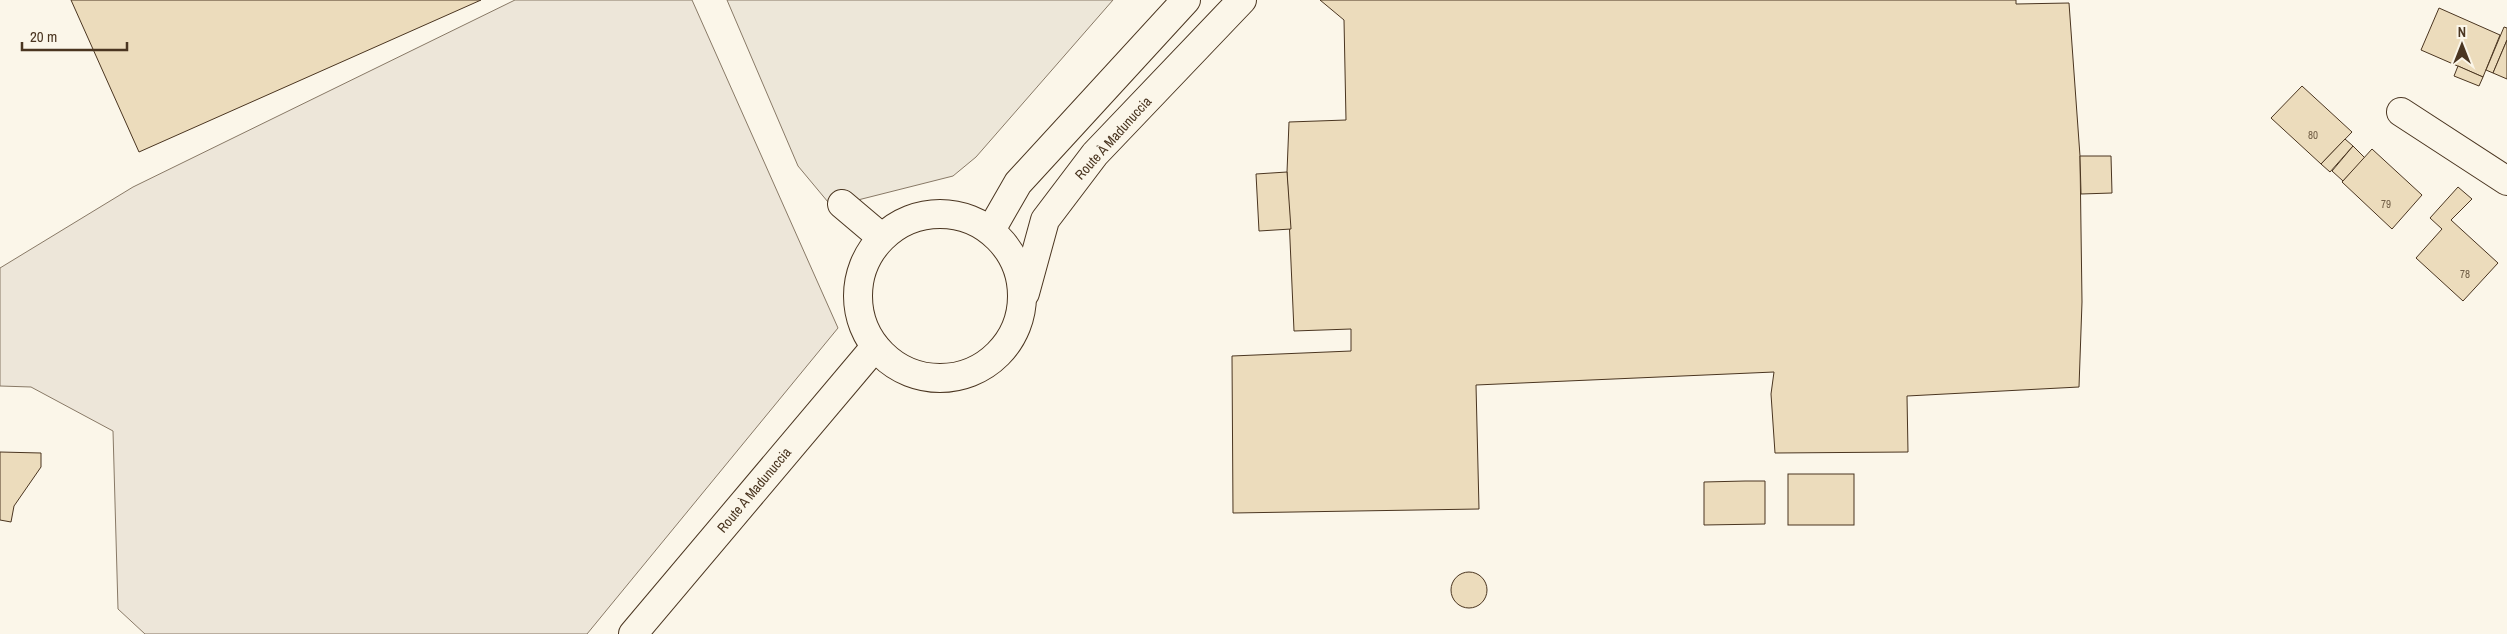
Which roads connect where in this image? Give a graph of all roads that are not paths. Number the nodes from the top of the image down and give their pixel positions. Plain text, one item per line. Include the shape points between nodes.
1 (1186, 0) edge
2 (1242, 0) edge
3 (2401, 112) dead end
4 (2507, 181) edge
5 (842, 204) dead end
6 (991, 230) junction
7 (881, 237) junction
8 (1024, 300) junction
9 (875, 347) junction
10 (633, 634) edge

1 - 6 main road via 1018,183
2 - 8 main road, Route À Madunuccia via 1095,154 1045,220
3 - 4 main road
5 - 7 main road
6 - 7 main road via 955,214 915,216
6 - 8 main road via 1016,261
7 - 9 main road via 861,271 859,301 859,311
8 - 9 main road via 1015,331 996,358 967,374 934,378 902,369
9 - 10 main road, Route À Madunuccia

